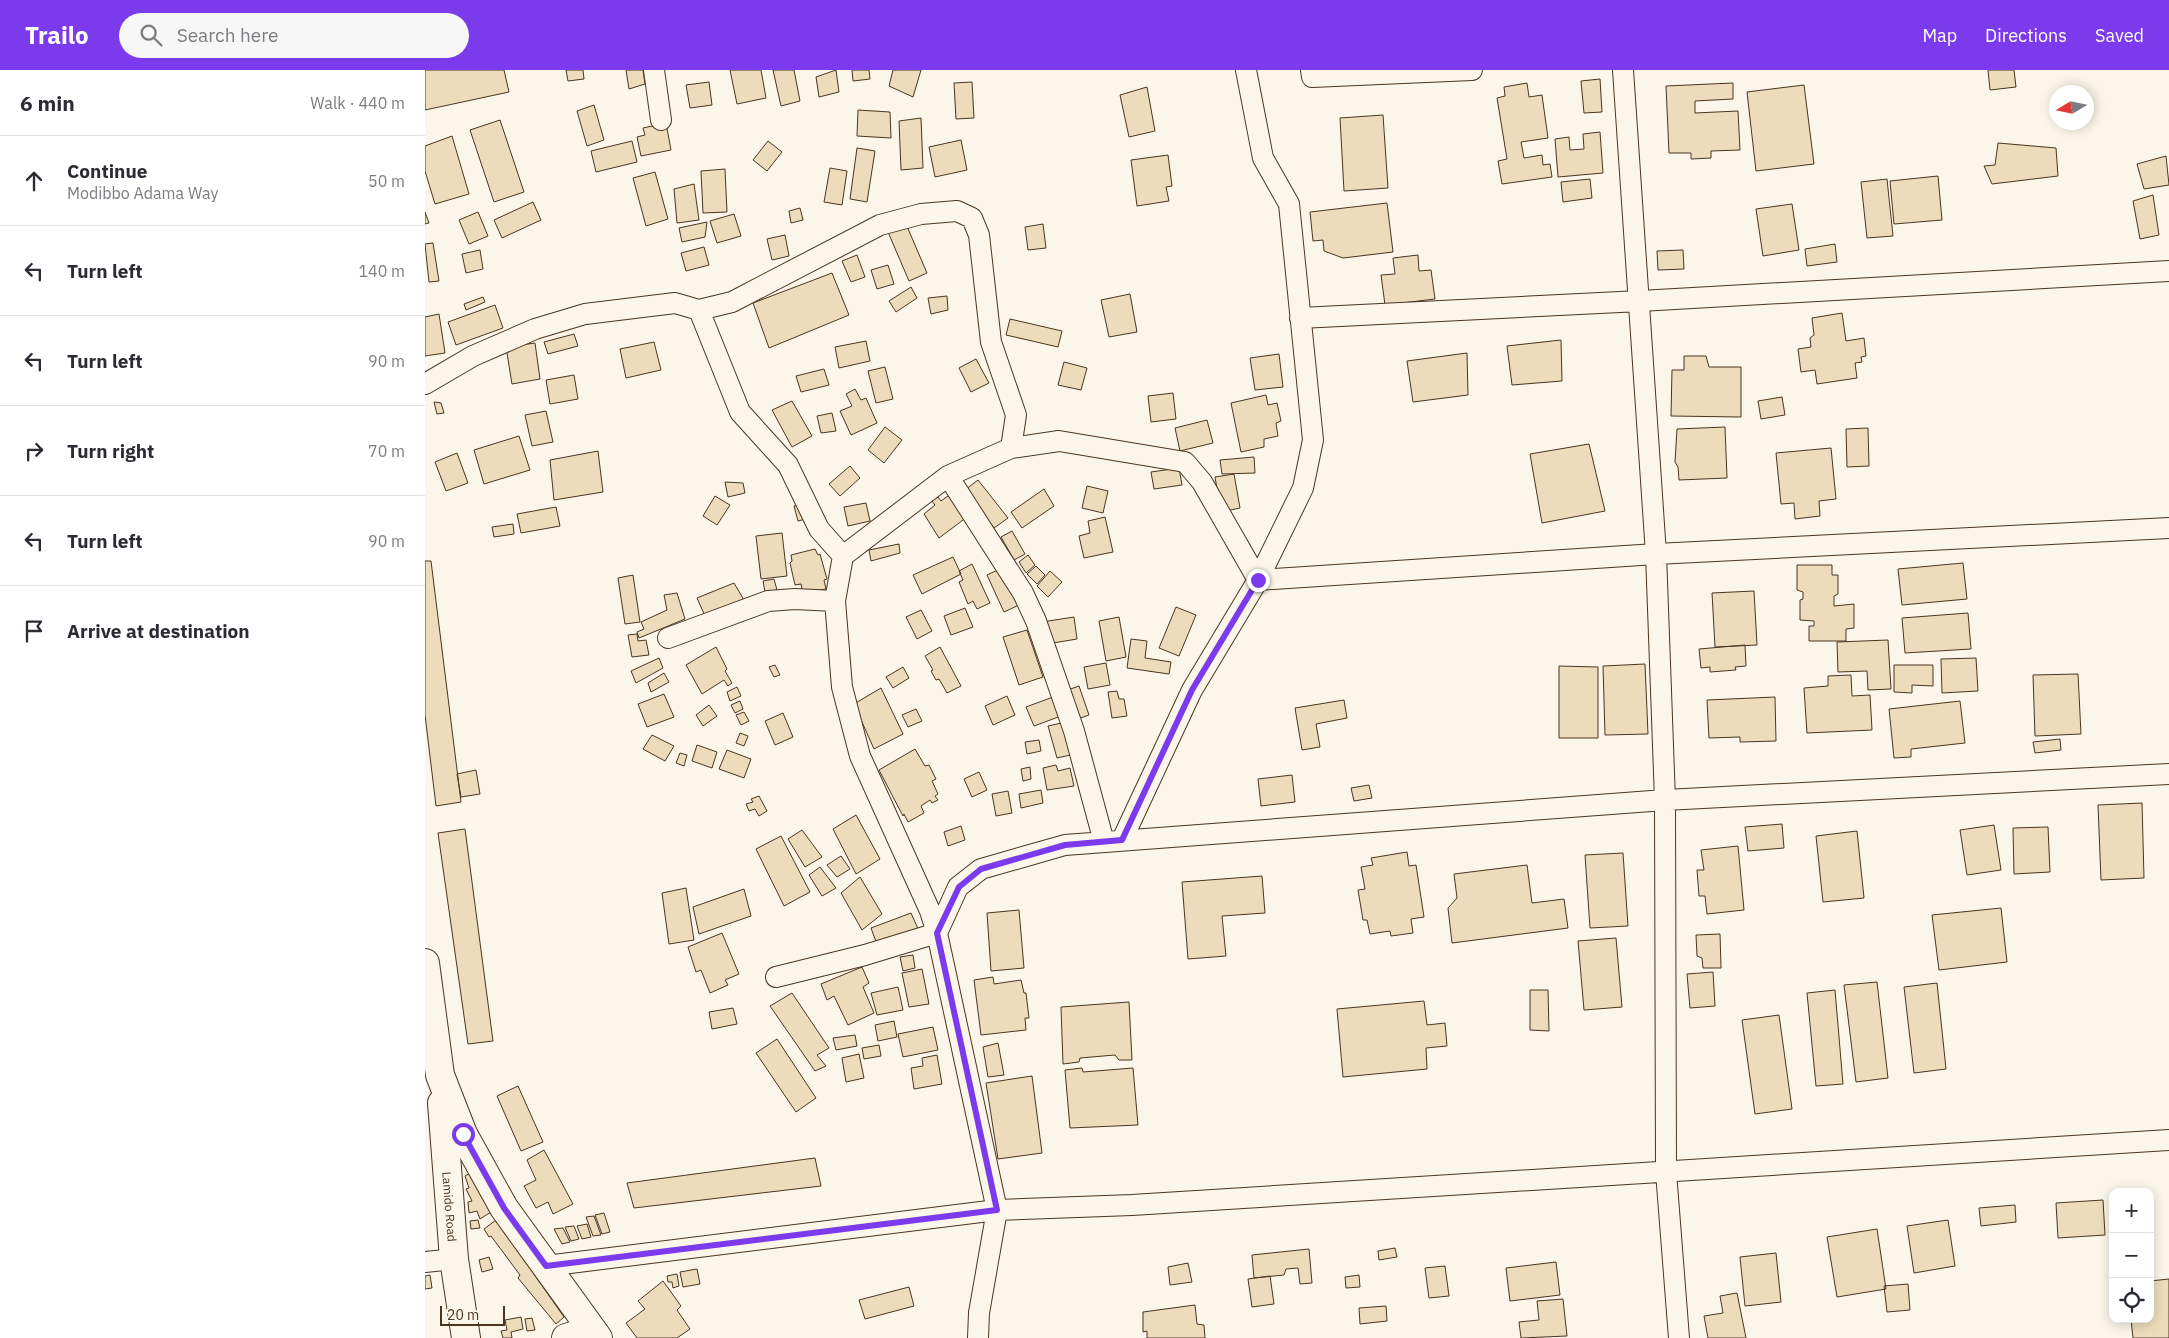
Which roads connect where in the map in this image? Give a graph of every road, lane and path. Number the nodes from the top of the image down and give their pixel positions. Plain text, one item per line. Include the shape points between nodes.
1 (655, 70) edge
2 (1246, 70) edge
3 (1311, 70) edge
4 (1472, 70) edge
5 (1623, 70) edge
6 (661, 120) dead end
7 (2169, 270) edge
8 (1640, 301) junction
9 (699, 310) junction
10 (1300, 318) junction
11 (425, 384) edge
12 (1011, 448) junction
13 (948, 476) junction
14 (2169, 528) edge
15 (1656, 554) junction
16 (843, 556) junction
17 (1258, 580) junction
18 (835, 601) junction
19 (668, 638) dead end
20 (2169, 774) edge
21 (1665, 800) junction
22 (1113, 841) junction
23 (937, 933) junction
24 (425, 964) edge
25 (776, 977) dead end
26 (440, 1075) junction
27 (2169, 1140) edge
28 (1666, 1172) junction
29 (997, 1210) junction
30 (454, 1259) junction
31 (425, 1262) edge
32 (546, 1266) junction
33 (595, 1334) edge
34 (466, 1338) edge
35 (566, 1338) edge
36 (978, 1338) edge
37 (1679, 1338) edge

1 - 6 street
2 - 10 street via 1263,158 1289,204
3 - 4 street via 1312,77
5 - 8 street
7 - 8 street
8 - 10 street
8 - 15 street
9 - 11 street via 675,303 585,314 535,329 473,356
9 - 12 street via 732,302 880,226 921,214 957,211 972,218 979,235 991,342 1016,415
9 - 16 street via 740,412 789,465 819,529
10 - 17 street via 1313,440 1303,488
12 - 13 street
12 - 17 street via 1059,441 1185,462 1201,482
13 - 16 street
13 - 22 street via 1023,593 1036,621
14 - 15 street
15 - 17 street
15 - 21 street
16 - 18 street
17 - 22 street via 1192,690
18 - 19 street via 768,601
18 - 23 street via 842,687 860,756
20 - 21 street
21 - 22 street
21 - 28 street
22 - 23 street via 1065,845 981,869 959,887
23 - 25 street
23 - 29 street
24 - 26 main road
26 - 30 main road, Lamido Road
26 - 32 main road via 463,1134 499,1200
27 - 28 street
28 - 29 street via 1132,1205
28 - 37 street
29 - 32 street
29 - 36 street via 979,1313
30 - 31 street
30 - 34 main road, Lamido Road
32 - 33 main road
33 - 35 main road

